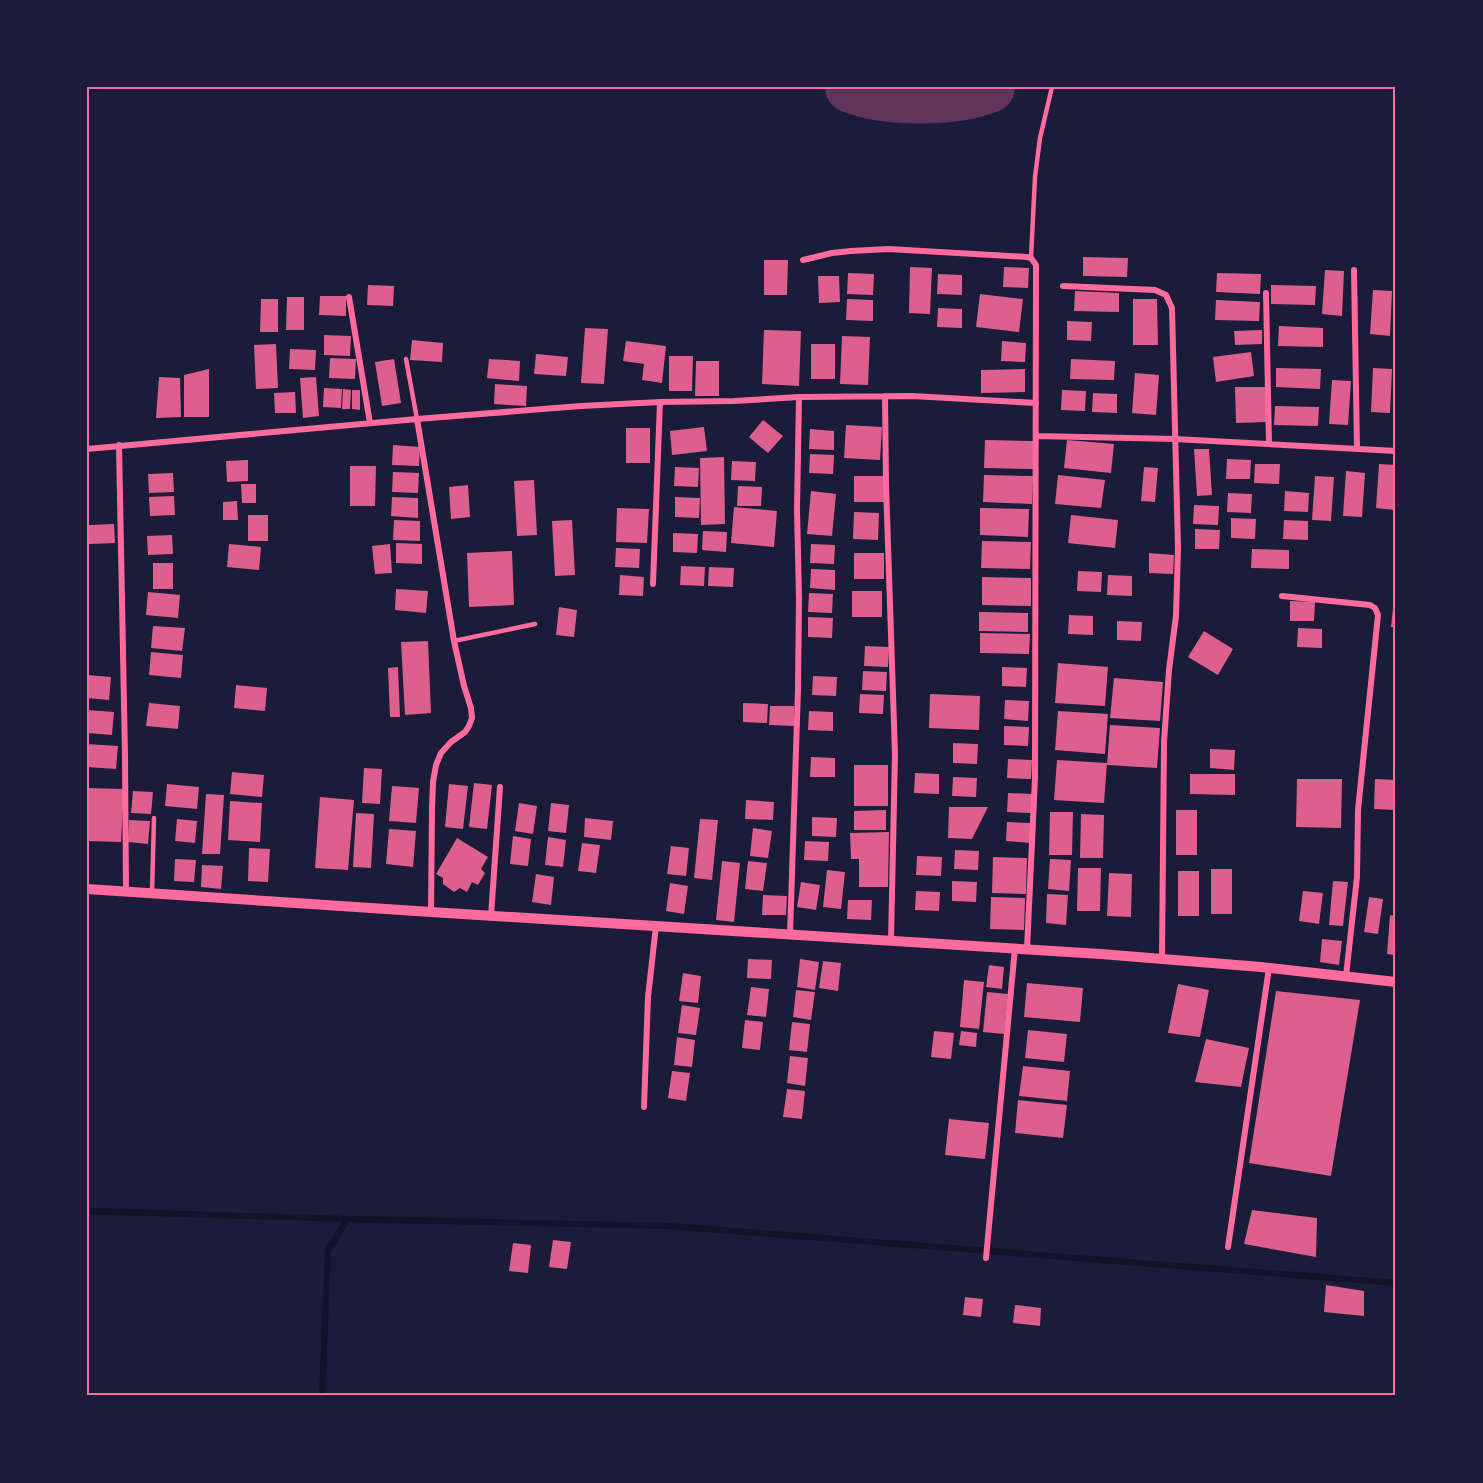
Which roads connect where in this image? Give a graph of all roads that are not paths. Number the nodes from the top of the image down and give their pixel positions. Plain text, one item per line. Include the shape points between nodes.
1 (1052, 87) edge
2 (1031, 258) junction
3 (803, 260) dead end
4 (1354, 270) dead end
5 (1063, 286) dead end
6 (1266, 293) dead end
7 (349, 297) dead end
8 (406, 359) dead end
9 (885, 396) junction
10 (799, 397) junction
11 (660, 402) junction
12 (1036, 403) junction
13 (417, 419) junction
14 (370, 423) junction
15 (1036, 436) junction
16 (1175, 439) junction
17 (1269, 444) junction
18 (119, 446) junction
19 (1357, 448) junction
20 (87, 449) edge
21 (1396, 451) edge
22 (653, 584) dead end
23 (1282, 596) dead end
24 (536, 624) dead end
25 (454, 641) junction
26 (500, 787) dead end
27 (154, 818) dead end
28 (87, 889) edge
29 (126, 892) junction
30 (152, 893) junction
31 (432, 912) junction
32 (491, 916) junction
33 (656, 926) junction
34 (790, 935) junction
35 (891, 941) junction
36 (1015, 948) junction
37 (1027, 948) junction
38 (1162, 958) junction
39 (1269, 968) junction
40 (1346, 976) junction
41 (1396, 982) edge
42 (644, 1107) dead end
43 (1227, 1247) dead end
44 (986, 1258) dead end

1 - 2 lane via 1035,177
2 - 3 street via 888,249 851,250
2 - 12 street via 1036,265
4 - 19 street
5 - 16 street via 1155,290 1166,295 1172,308
6 - 17 street
7 - 14 street
8 - 13 lane
9 - 10 street
9 - 12 street
9 - 35 street via 895,754
10 - 11 street
10 - 34 street via 800,598
11 - 13 street
11 - 22 street
12 - 15 street
13 - 14 street
13 - 25 street
14 - 18 street
15 - 16 street
15 - 37 street via 1035,778
16 - 17 street
16 - 38 street via 1178,548 1164,742
17 - 19 street
18 - 20 street
18 - 29 street
19 - 21 street
23 - 40 street via 1370,604 1378,615
24 - 25 lane
25 - 31 street via 472,718 465,732 441,753 432,782
26 - 32 street
27 - 30 lane
28 - 29 street
29 - 30 street
30 - 31 street
31 - 32 street
32 - 33 street
33 - 34 street
33 - 42 street via 648,997
34 - 35 street
35 - 36 street
36 - 37 street
36 - 44 street
37 - 38 street
38 - 39 street
39 - 40 street
39 - 43 street
40 - 41 street

